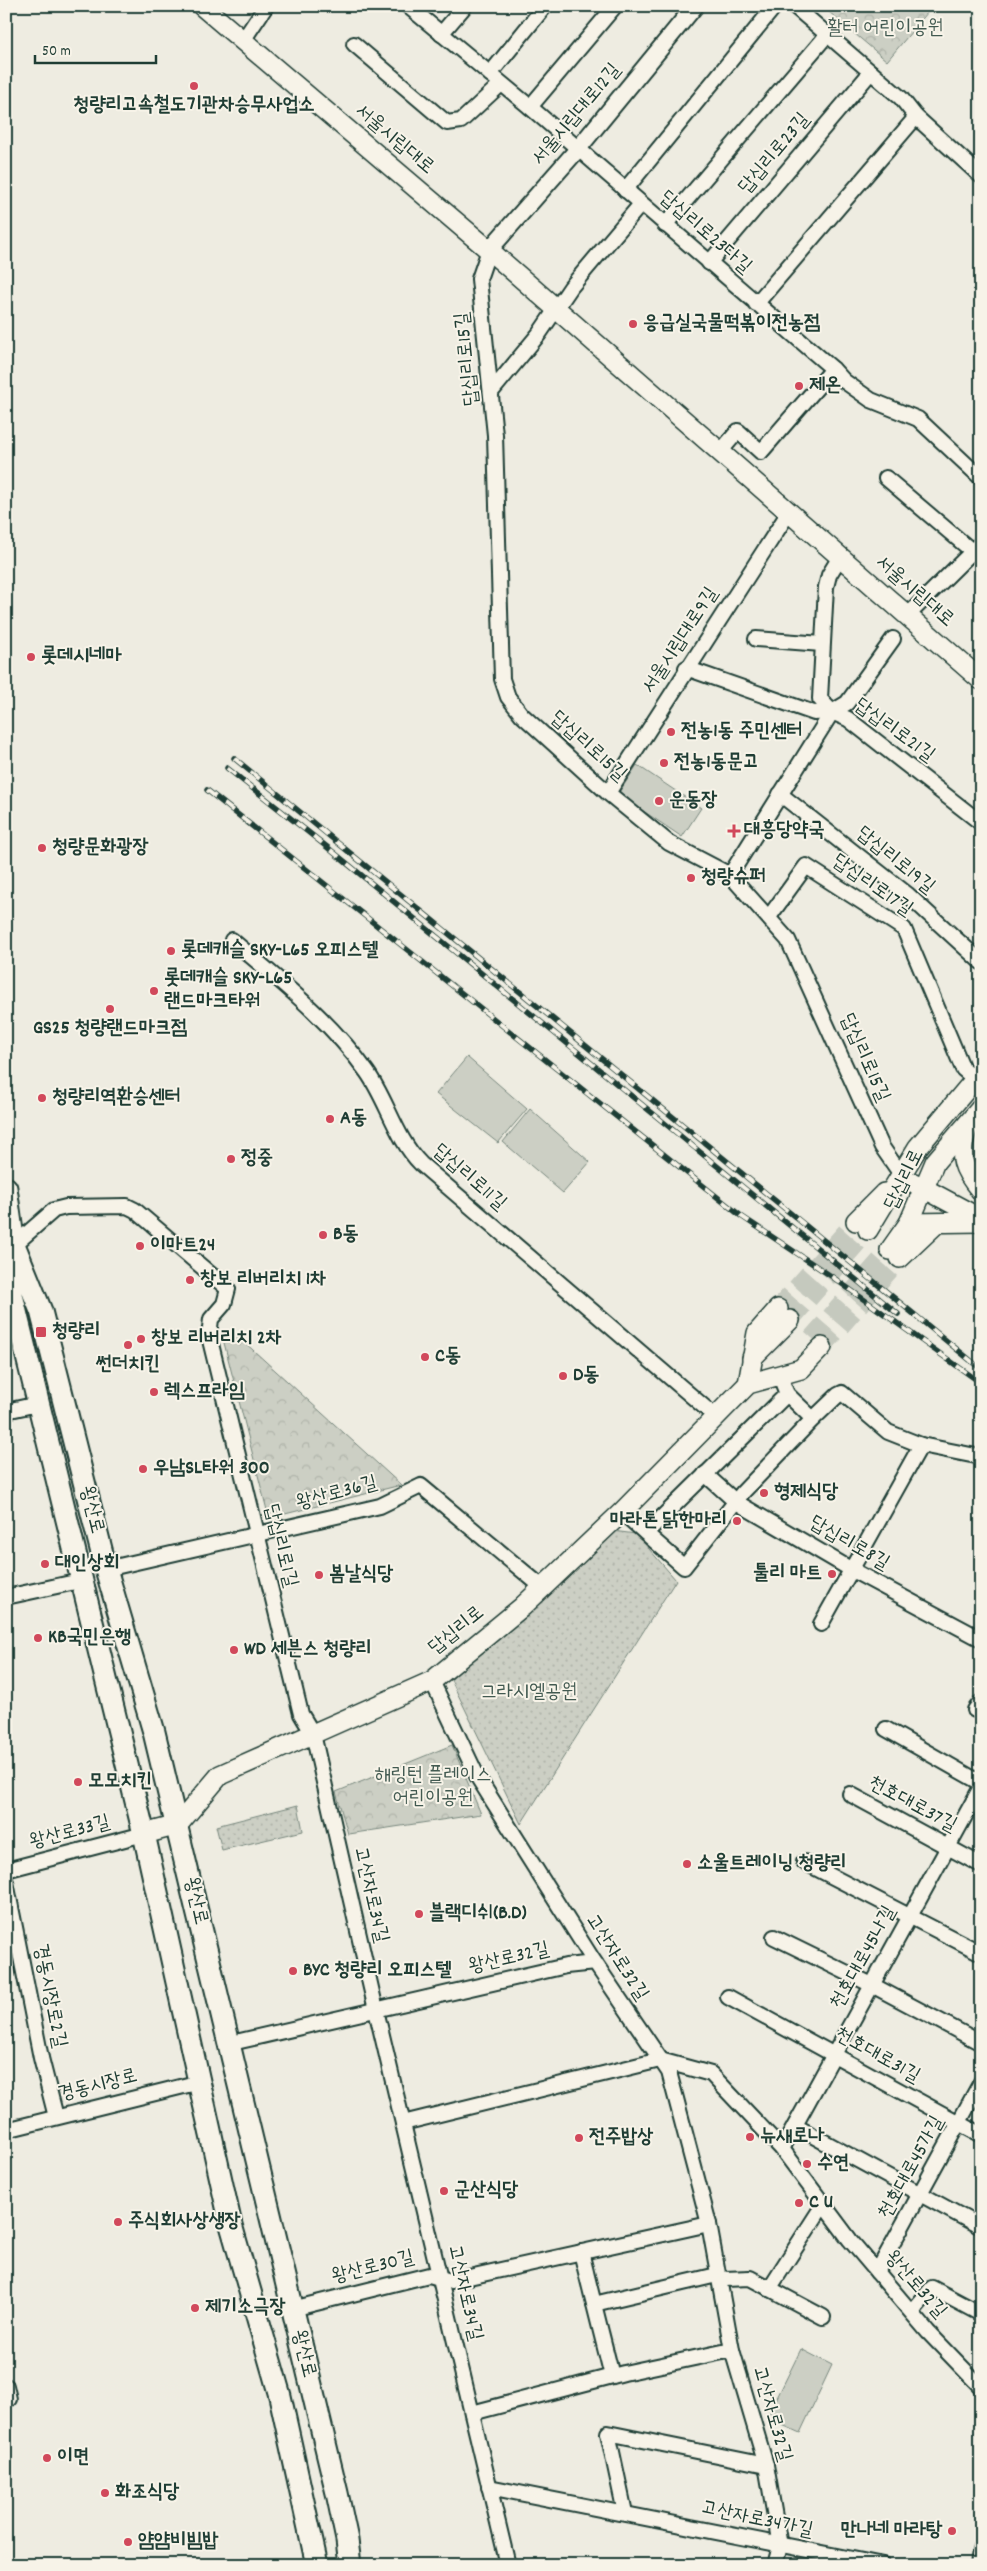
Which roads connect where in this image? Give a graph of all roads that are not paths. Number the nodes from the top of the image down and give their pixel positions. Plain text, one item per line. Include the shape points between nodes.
1 (202, 6) edge
2 (266, 6) edge
3 (408, 6) edge
4 (465, 6) edge
5 (546, 6) edge
6 (615, 6) edge
7 (695, 6) edge
8 (775, 6) edge
9 (794, 6) edge
10 (442, 34) junction
11 (828, 34) junction
12 (242, 42) junction
13 (354, 44) dead end
14 (871, 72) junction
15 (490, 74) junction
16 (501, 84) junction
17 (530, 107) junction
18 (916, 117) junction
19 (577, 150) junction
20 (981, 176) edge
21 (625, 190) junction
22 (641, 204) junction
23 (665, 225) junction
24 (489, 250) junction
25 (708, 263) junction
26 (756, 304) junction
27 (556, 308) junction
28 (833, 369) junction
29 (492, 390) junction
30 (720, 452) junction
31 (886, 478) dead end
32 (981, 478) edge
33 (789, 512) junction
34 (976, 547) edge
35 (840, 557) junction
36 (908, 616) junction
37 (756, 639) dead end
38 (892, 639) dead end
39 (822, 644) junction
40 (686, 668) junction
41 (981, 680) edge
42 (832, 712) junction
43 (608, 793) junction
44 (780, 794) junction
45 (981, 823) edge
46 (730, 875) junction
47 (769, 917) junction
48 (232, 940) dead end
49 (981, 962) edge
50 (978, 1075) edge
51 (975, 1115) edge
52 (902, 1176) junction
53 (6, 1188) edge
54 (924, 1189) junction
55 (981, 1191) edge
56 (981, 1220) edge
57 (909, 1223) junction
58 (862, 1225) tunnel mouth
59 (935, 1225) junction
60 (9, 1242) edge
61 (8, 1281) edge
62 (784, 1315) tunnel mouth
63 (817, 1343) tunnel mouth
64 (779, 1374) junction
65 (748, 1384) junction
66 (786, 1394) junction
67 (38, 1404) junction
68 (6, 1411) edge
69 (716, 1417) junction
70 (813, 1419) junction
71 (922, 1445) junction
72 (981, 1457) edge
73 (706, 1474) junction
74 (736, 1502) junction
75 (622, 1512) junction
76 (646, 1533) junction
77 (256, 1535) junction
78 (106, 1569) junction
79 (852, 1570) junction
80 (80, 1581) junction
81 (542, 1587) junction
82 (6, 1596) edge
83 (821, 1624) dead end
84 (981, 1639) edge
85 (432, 1681) junction
86 (886, 1729) dead end
87 (313, 1734) junction
88 (981, 1783) edge
89 (981, 1787) edge
90 (850, 1794) dead end
91 (178, 1826) junction
92 (144, 1834) junction
93 (948, 1847) junction
94 (804, 1862) dead end
95 (981, 1865) edge
96 (6, 1870) edge
97 (6, 1882) edge
98 (910, 1916) junction
99 (774, 1937) dead end
100 (981, 1953) edge
101 (595, 1963) junction
102 (872, 1985) junction
103 (728, 1997) dead end
104 (376, 2010) junction
105 (981, 2043) edge
106 (227, 2044) junction
107 (834, 2056) junction
108 (660, 2060) junction
109 (200, 2082) junction
110 (981, 2082) edge
111 (56, 2117) junction
112 (403, 2123) junction
113 (959, 2123) junction
114 (795, 2126) junction
115 (6, 2130) edge
116 (981, 2135) edge
117 (782, 2149) junction
118 (920, 2194) junction
119 (822, 2205) junction
120 (708, 2224) junction
121 (981, 2226) edge
122 (581, 2252) junction
123 (877, 2272) junction
124 (717, 2275) junction
125 (439, 2277) junction
126 (769, 2289) junction
127 (594, 2304) junction
128 (292, 2309) junction
129 (912, 2312) junction
130 (981, 2314) edge
131 (823, 2317) dead end
132 (732, 2350) junction
133 (612, 2376) junction
134 (981, 2387) edge
135 (472, 2413) junction
136 (766, 2465) junction
137 (489, 2487) junction
138 (625, 2513) junction
139 (780, 2546) junction
140 (981, 2546) edge
141 (317, 2565) edge
142 (350, 2565) edge
143 (508, 2565) edge
144 (775, 2565) edge
145 (883, 2565) edge
146 (978, 2565) edge

1 - 12 main road, 서울시립대로
2 - 12 street
3 - 10 street, 답십리로23다길
4 - 10 street
5 - 15 street
6 - 17 street
7 - 19 street, 서울시립대로12길
8 - 21 street
9 - 11 street
10 - 15 street, 답십리로23다길
11 - 14 street
11 - 23 street, 답십리로23길
12 - 24 main road, 서울시립대로
13 - 16 street via 448,123 461,121
14 - 18 street via 901,98
14 - 25 street, 답십리로23길
15 - 16 street, 답십리로23다길
16 - 17 street, 답십리로23다길
17 - 19 street, 답십리로23다길
18 - 20 street
18 - 26 street
19 - 21 street, 답십리로23다길
19 - 24 street, 서울시립대로12길
21 - 22 street, 답십리로23다길
22 - 23 street, 답십리로23다길
22 - 27 street
23 - 25 street, 답십리로23다길
24 - 27 main road, 서울시립대로
24 - 29 street, 답십리로15길 via 478,279
25 - 26 street, 답십리로23다길
26 - 28 street, 답십리로23다길
27 - 29 street via 539,334
27 - 30 main road, 서울시립대로
28 - 30 street via 761,452 738,431
28 - 32 street, 답십리로23다길 via 871,400 918,418
29 - 43 street, 답십리로15길 via 502,679 508,698 522,715
30 - 33 main road, 서울시립대로
31 - 34 street
33 - 35 main road, 서울시립대로
33 - 40 street, 서울시립대로9길
34 - 36 street
35 - 36 main road, 서울시립대로
35 - 39 street via 829,575
36 - 41 main road, 서울시립대로
37 - 39 street
38 - 42 street via 847,703
39 - 42 street via 820,698
40 - 42 street, 답십리로21길 via 814,713
40 - 43 street, 서울시립대로9길
42 - 44 street
42 - 45 street, 답십리로21길 via 848,719
43 - 46 street, 답십리로15길 via 669,843
44 - 46 street
44 - 49 street, 답십리로19길 via 906,894
46 - 47 street, 답십리로15길
47 - 50 street, 답십리로17길 via 806,866 904,929 963,1068
47 - 52 street, 답십리로15길 via 788,940 882,1148
48 - 69 street, 답십리로11길 via 314,1009 344,1041 378,1088 421,1164
50 - 52 main road, 답십리로 via 918,1148
51 - 54 main road, 답십리로 via 935,1162
51 - 55 main road via 961,1149 963,1161
52 - 54 main road
52 - 58 main road, 답십리로
53 - 60 main road, 왕산로
54 - 56 main road
54 - 57 main road, 답십리로
56 - 59 main road
57 - 59 main road
57 - 59 main road, 답십리로 via 895,1254
60 - 61 main road, 왕산로
60 - 77 street, 답십리로1길 via 54,1210 66,1207 131,1208 228,1289 224,1304 211,1319 209,1336
60 - 78 main road, 왕산로 via 41,1310
61 - 67 main road, 왕산로
62 - 65 main road via 757,1333
63 - 64 main road, 답십리로
64 - 65 main road, 답십리로
64 - 66 street
65 - 69 main road, 답십리로
66 - 70 street
66 - 73 street
67 - 68 street
67 - 80 main road, 왕산로
69 - 75 main road, 답십리로
70 - 71 street via 842,1393 888,1432
70 - 74 street
71 - 72 street
71 - 79 street
73 - 74 street, 답십리로8길
73 - 76 street
74 - 76 street via 684,1567
74 - 79 street, 답십리로8길
75 - 76 street
75 - 81 main road, 답십리로
77 - 78 street, 왕산로36길
77 - 81 street, 왕산로36길 via 380,1506 421,1486
77 - 87 street, 답십리로1길 via 301,1714
78 - 91 main road, 왕산로
79 - 83 street
79 - 84 street, 답십리로8길
80 - 82 street
80 - 92 main road, 왕산로
81 - 85 main road, 답십리로
85 - 87 main road, 답십리로
85 - 101 street, 고산자로32길 via 477,1776
86 - 88 street
87 - 91 main road, 답십리로 via 220,1775
87 - 104 street, 고산자로34길
89 - 93 street, 천호대로45나길
90 - 93 street, 천호대로37길
91 - 92 main road
91 - 106 main road, 왕산로
92 - 96 street, 왕산로33길
92 - 109 main road, 왕산로
93 - 95 street, 천호대로37길
93 - 98 street, 천호대로45나길
94 - 98 street
97 - 111 street, 경동시장로2길
98 - 100 street
98 - 102 street, 천호대로45나길
99 - 102 street
101 - 104 street, 왕산로32길 via 566,1966
101 - 108 street, 고산자로32길
102 - 105 street
102 - 107 street, 천호대로45나길
103 - 107 street, 천호대로31길
104 - 106 street, 왕산로32길
104 - 112 street, 고산자로34길
106 - 128 main road, 왕산로
107 - 113 street, 천호대로31길
107 - 114 street, 천호대로45나길
108 - 112 street
108 - 117 street, 왕산로32길 via 711,2074
108 - 120 street, 고산자로32길 via 669,2072
109 - 111 street, 경동시장로
109 - 141 main road, 왕산로 via 231,2225 280,2396
110 - 113 street, 천호대로45가길
111 - 115 street, 경동시장로
112 - 125 street, 고산자로34길
113 - 116 street, 천호대로31길
113 - 118 street, 천호대로45가길
114 - 117 street, 천호대로45나길
114 - 118 street
117 - 119 street, 왕산로32길
118 - 121 street
118 - 123 street, 천호대로45가길
119 - 123 street, 왕산로32길
119 - 126 street
120 - 122 street, 왕산로30길
120 - 124 street, 고산자로32길
122 - 125 street, 왕산로30길 via 451,2281
122 - 127 street
123 - 129 street, 왕산로32길
124 - 126 street via 750,2278
124 - 127 street
124 - 132 street, 고산자로32길
125 - 128 street, 왕산로30길 via 429,2275
125 - 135 street, 고산자로34길
126 - 131 street
127 - 133 street
128 - 142 main road, 왕산로 via 337,2494
129 - 130 street via 932,2288
129 - 134 street, 왕산로32길
132 - 133 street
132 - 136 street, 고산자로32길
133 - 135 street
135 - 137 street, 고산자로34길
136 - 138 street via 608,2432
136 - 139 street, 고산자로32길
137 - 138 street, 고산자로34가길
137 - 143 street, 고산자로34길
138 - 139 street, 고산자로34가길
139 - 144 street, 고산자로32길
139 - 145 street, 고산자로34가길
140 - 146 street

